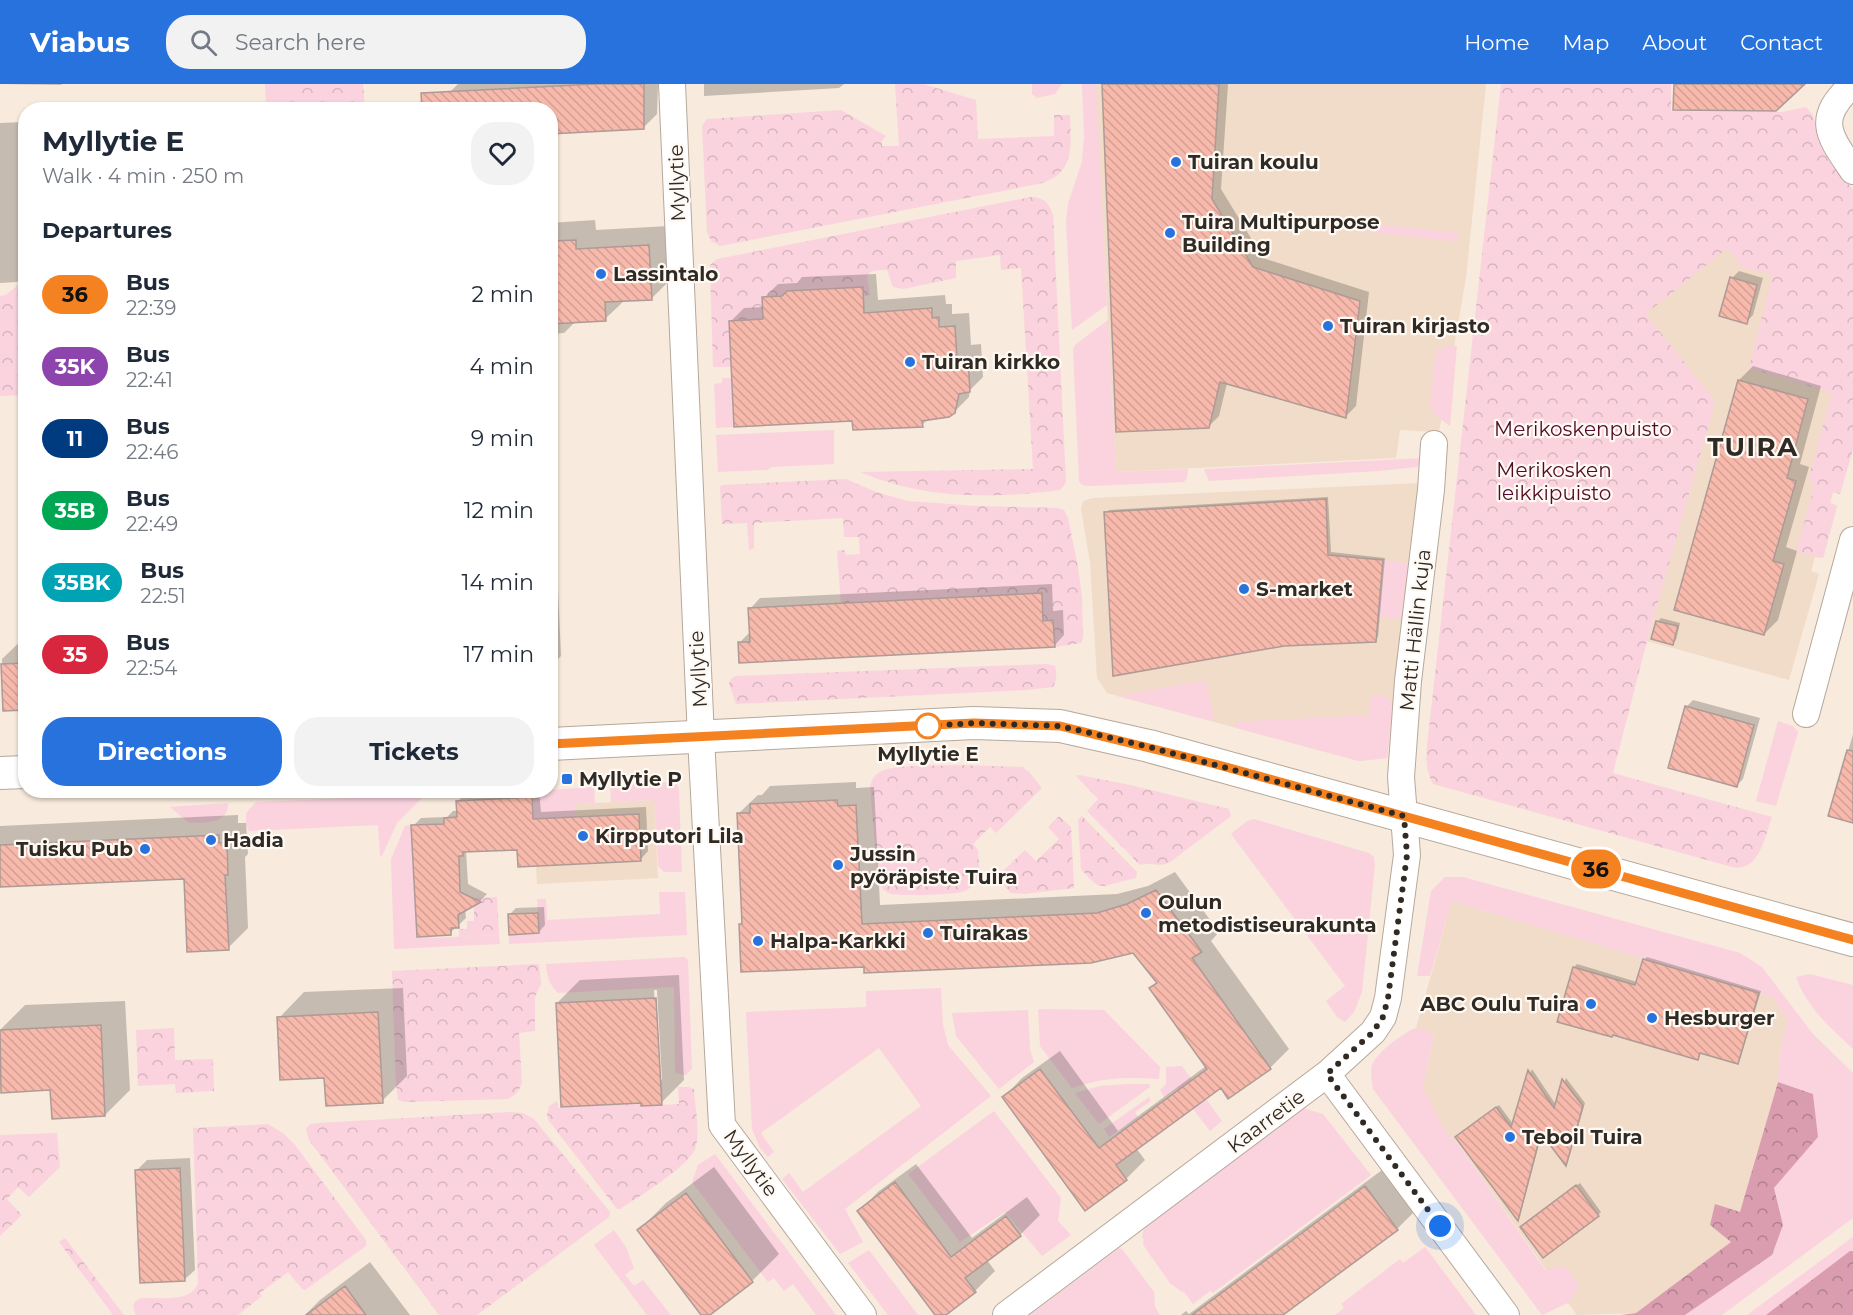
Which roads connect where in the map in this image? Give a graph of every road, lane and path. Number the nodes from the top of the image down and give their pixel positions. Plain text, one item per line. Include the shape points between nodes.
1 (672, 84) edge
2 (1853, 84) edge
3 (1853, 171) edge
4 (1434, 444) dead end
5 (1853, 540) edge
6 (1806, 714) dead end
7 (701, 738) junction
8 (558, 744) edge
9 (18, 772) edge
10 (0, 773) edge
11 (1404, 816) junction
12 (1853, 940) edge
13 (1327, 1074) junction
14 (863, 1315) edge
15 (1006, 1315) edge
16 (1506, 1315) edge

1 - 7 street, Myllytie
2 - 3 street via 1828,118 1836,146
4 - 11 street, Matti Hällin kuja via 1408,681 1401,777
5 - 6 street
7 - 8 street
7 - 11 street via 974,723 1060,726
7 - 14 street, Myllytie via 722,1125
9 - 10 street
11 - 12 street
11 - 13 street, Kaarretie via 1407,855 1383,1017 1373,1032
13 - 15 street, Kaarretie
13 - 16 street

